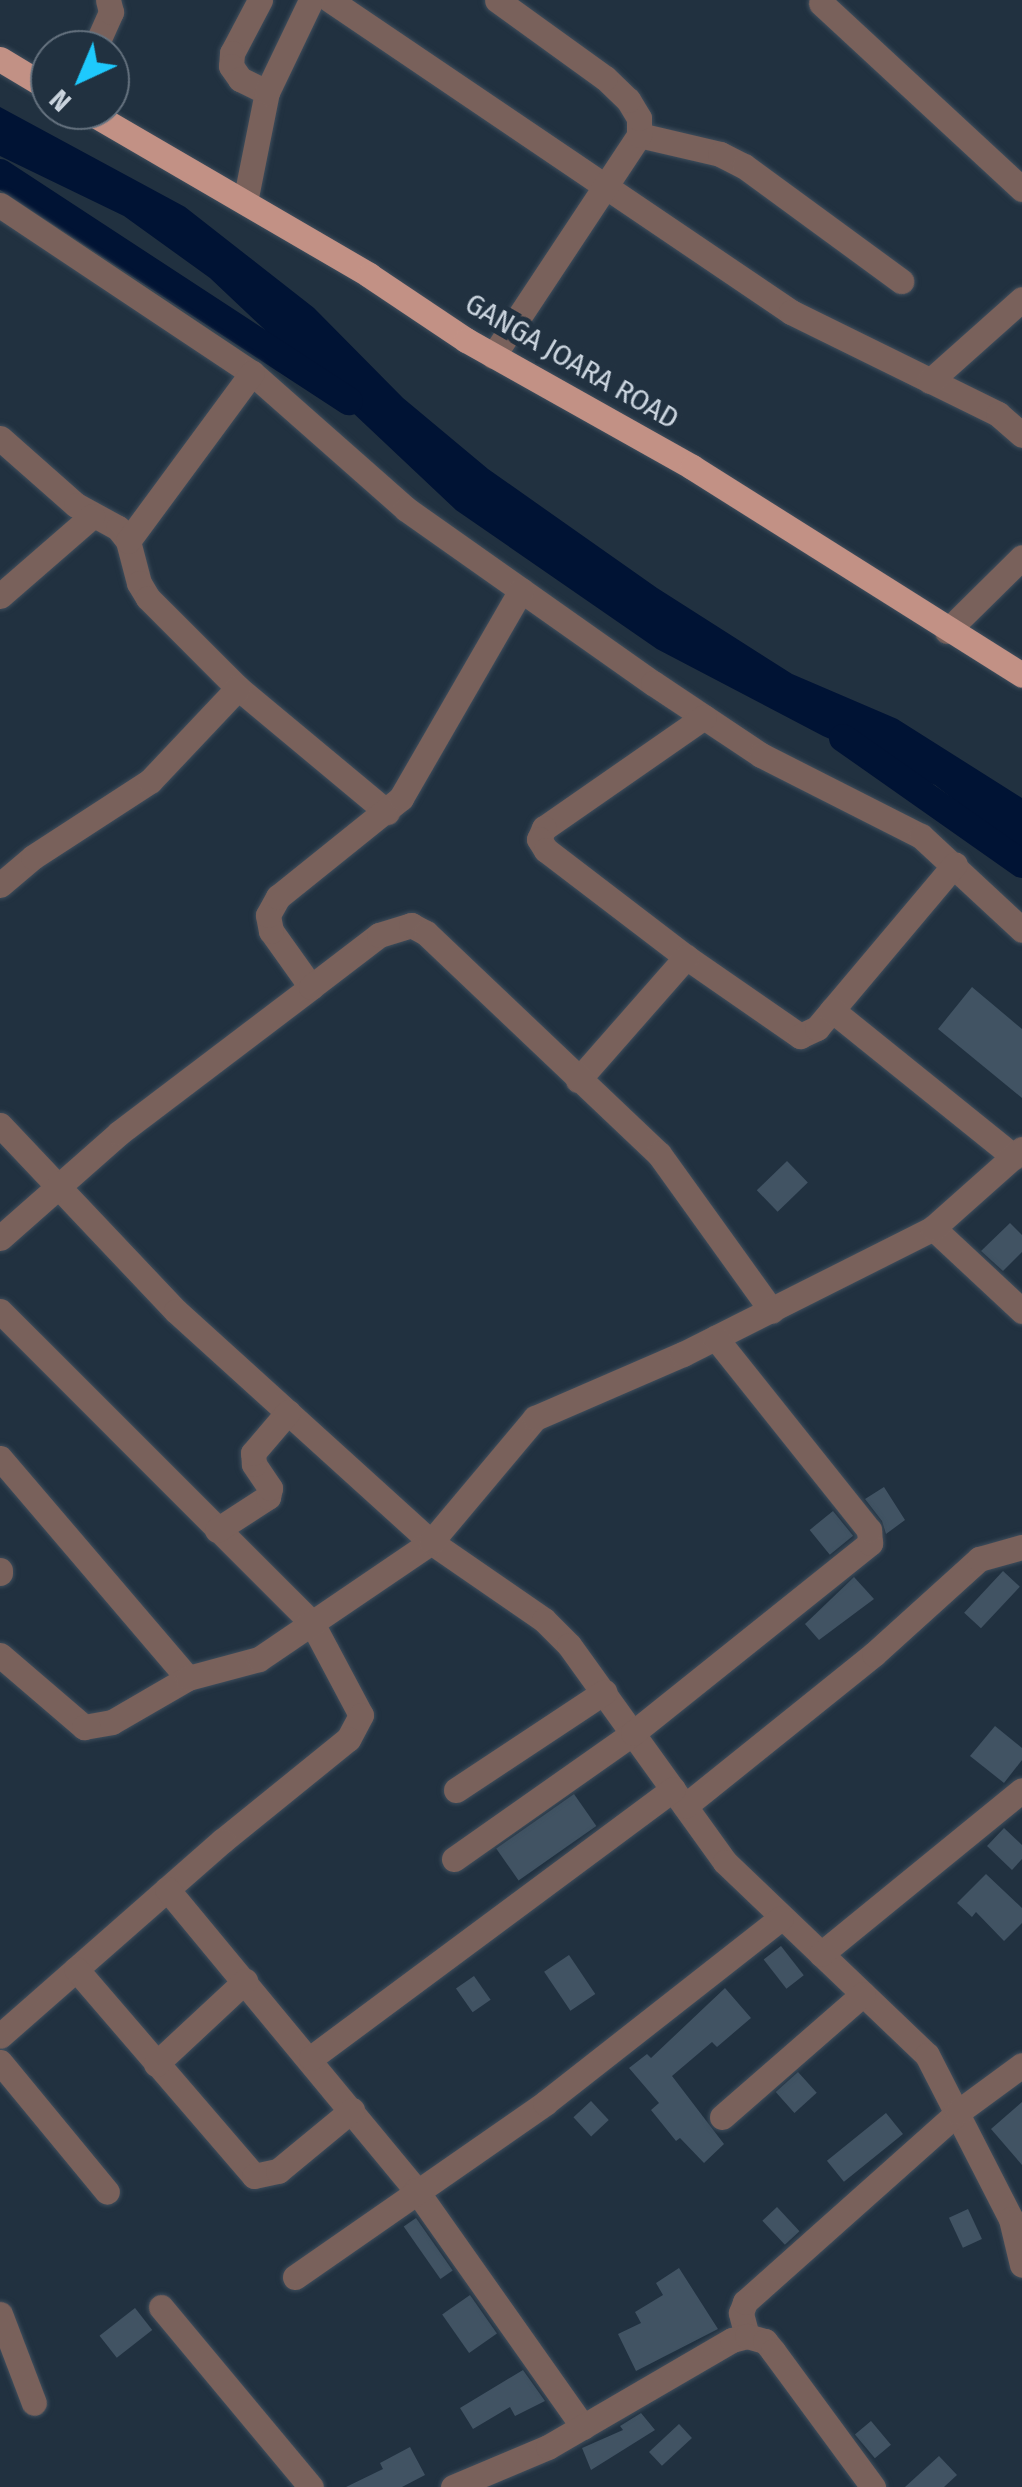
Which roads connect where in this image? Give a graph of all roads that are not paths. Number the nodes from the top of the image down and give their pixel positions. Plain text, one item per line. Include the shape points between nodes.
1 (108, 0) edge
2 (260, 0) edge
3 (311, 0) edge
4 (330, 0) edge
5 (497, 0) edge
6 (821, 4) dead end
7 (103, 30) edge
8 (0, 59) edge
9 (30, 77) edge
10 (268, 92) junction
11 (120, 130) edge
12 (639, 135) junction
13 (1016, 173) edge
14 (605, 189) junction
15 (244, 202) junction
16 (0, 205) edge
17 (901, 281) dead end
18 (1022, 299) edge
19 (493, 356) junction
20 (252, 373) junction
21 (930, 381) junction
22 (1022, 435) edge
23 (0, 438) edge
24 (92, 516) junction
25 (128, 542) junction
26 (1022, 556) edge
27 (521, 590) junction
28 (0, 596) edge
29 (948, 631) junction
30 (1022, 675) edge
31 (238, 688) junction
32 (704, 718) junction
33 (388, 812) junction
34 (955, 864) junction
35 (0, 885) edge
36 (1022, 930) edge
37 (686, 957) junction
38 (311, 987) junction
39 (832, 1010) junction
40 (578, 1080) junction
41 (0, 1125) edge
42 (1018, 1153) edge
43 (57, 1185) junction
44 (932, 1228) junction
45 (0, 1238) edge
46 (1022, 1310) edge
47 (0, 1311) edge
48 (772, 1311) junction
49 (716, 1338) junction
50 (288, 1412) junction
51 (0, 1458) edge
52 (216, 1530) junction
53 (432, 1542) junction
54 (1022, 1546) edge
55 (312, 1623) junction
56 (0, 1654) edge
57 (188, 1678) junction
58 (604, 1692) junction
59 (632, 1733) junction
60 (456, 1790) dead end
61 (1022, 1790) edge
62 (679, 1797) junction
63 (454, 1860) dead end
64 (168, 1889) junction
65 (782, 1918) junction
66 (821, 1954) junction
67 (76, 1969) junction
68 (245, 1981) junction
69 (863, 1994) junction
70 (0, 2036) edge
71 (310, 2058) junction
72 (0, 2062) edge
73 (156, 2064) junction
74 (1022, 2065) edge
75 (352, 2110) junction
76 (958, 2112) junction
77 (722, 2117) dead end
78 (416, 2190) junction
79 (106, 2192) dead end
80 (1016, 2214) edge
81 (1022, 2265) edge
82 (295, 2276) dead end
83 (161, 2307) dead end
84 (0, 2314) edge
85 (747, 2336) junction
86 (34, 2403) dead end
87 (583, 2427) junction
88 (311, 2487) edge
89 (454, 2487) edge
90 (873, 2487) edge

1 - 7 street
2 - 10 street via 232,53 232,66 240,79
3 - 10 street
4 - 14 street
5 - 12 street via 616,89 639,118
6 - 13 street
8 - 9 main road
10 - 15 street
11 - 15 main road, GANGA JOARA ROAD
12 - 14 street
12 - 17 street via 744,166
14 - 19 street
14 - 21 street via 791,312
15 - 19 main road, GANGA JOARA ROAD
16 - 20 street
18 - 21 street
19 - 29 main road, GANGA JOARA ROAD via 692,467
20 - 25 street
20 - 27 street via 406,509
21 - 22 street via 998,414
23 - 24 street
24 - 25 street via 118,528
24 - 28 street
25 - 31 street via 148,598
26 - 29 street
27 - 32 street
27 - 33 street via 416,775
29 - 30 main road, GANGA JOARA ROAD
31 - 33 street
31 - 35 street via 150,781
32 - 34 street via 761,755 921,836
32 - 37 street via 544,828 539,839
33 - 38 street via 278,896 268,915
34 - 36 street
34 - 39 street
37 - 39 street via 800,1036 808,1036
37 - 40 street
38 - 40 street via 379,936 411,925
38 - 43 street
39 - 42 street
40 - 48 street via 660,1154
41 - 43 street
42 - 44 street
43 - 45 street
43 - 50 street via 176,1311
44 - 46 street
44 - 48 street
47 - 52 street
48 - 49 street
49 - 53 street via 535,1418
49 - 59 street via 869,1530 870,1544
50 - 52 street via 253,1452 268,1497
50 - 53 street
51 - 57 street
52 - 55 street
53 - 55 street
53 - 58 street via 544,1620
54 - 62 street via 979,1559 874,1654
55 - 57 street via 259,1660
55 - 64 street via 356,1700 357,1729
56 - 57 street via 84,1727 112,1722
58 - 59 street
58 - 60 street
59 - 62 street
59 - 63 street
61 - 66 street
62 - 65 street via 725,1862
62 - 71 street
64 - 67 street
64 - 68 street
65 - 66 street
65 - 78 street via 544,2103
66 - 69 street
67 - 70 street
67 - 73 street
68 - 71 street
68 - 73 street
69 - 76 street via 926,2056
69 - 77 street
71 - 75 street
72 - 79 street
73 - 75 street via 254,2176 278,2171
74 - 76 street
75 - 78 street
76 - 80 street
76 - 85 street via 745,2302
78 - 82 street
78 - 87 street
80 - 81 street
83 - 88 street
84 - 86 street
85 - 87 street
85 - 90 street via 765,2341
87 - 89 street

